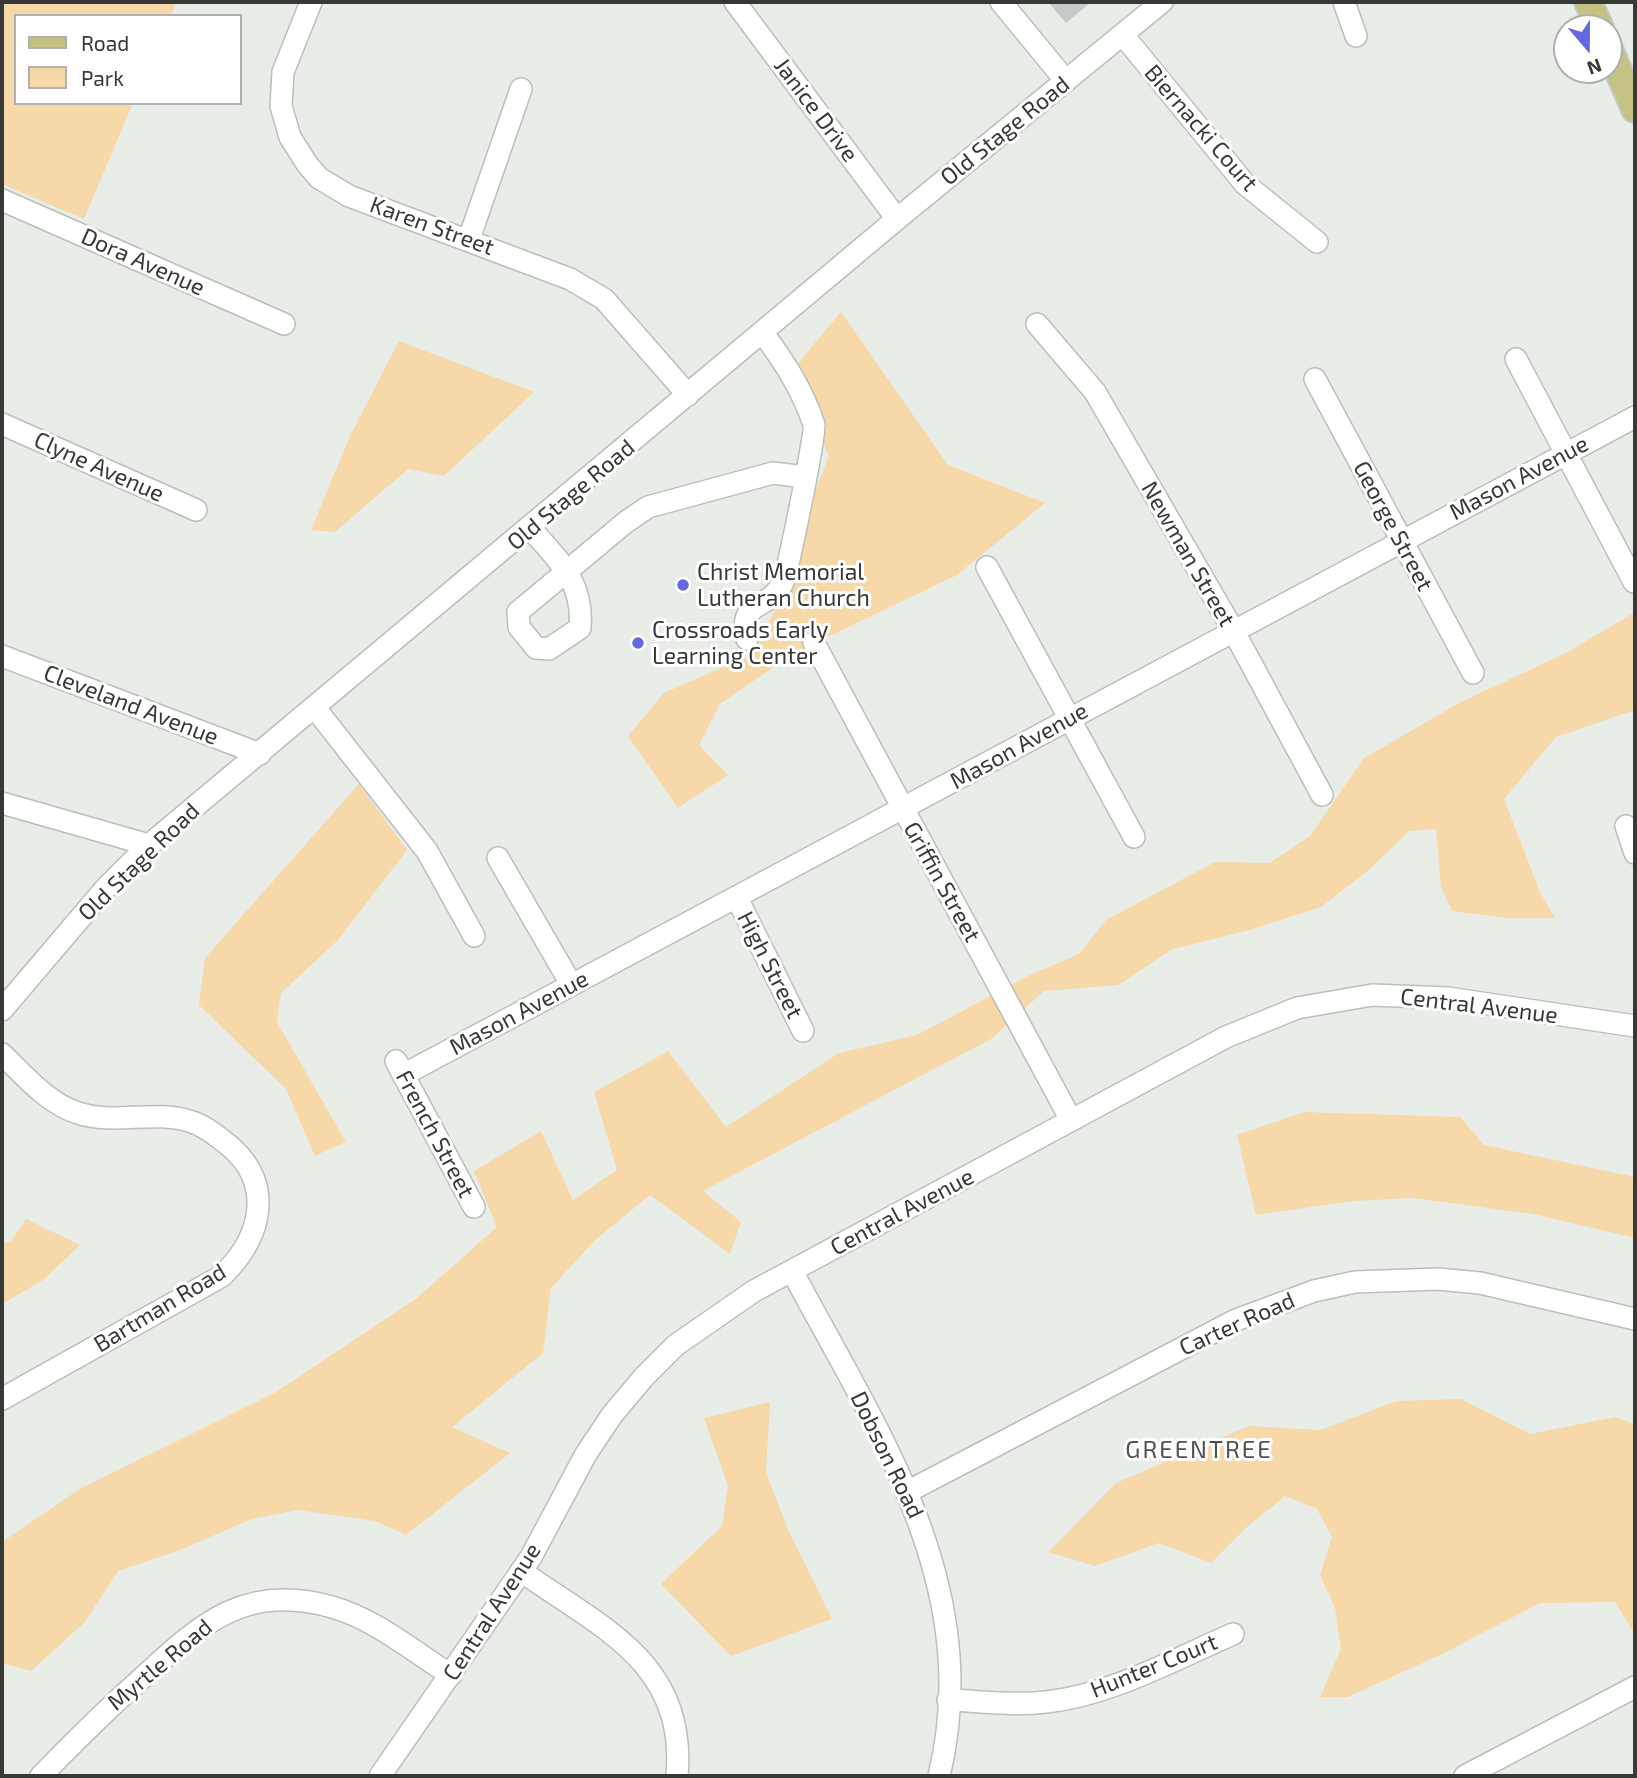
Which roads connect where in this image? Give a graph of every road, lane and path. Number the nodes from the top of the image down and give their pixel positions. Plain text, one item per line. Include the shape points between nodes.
1 (311, 2) edge
2 (735, 2) edge
3 (1001, 2) edge
4 (1162, 2) edge
5 (1344, 2) edge
6 (1123, 35) junction
7 (1356, 36) dead end
8 (1066, 81) junction
9 (1623, 81) edge
10 (522, 89) dead end
11 (1635, 109) edge
12 (2, 200) edge
13 (897, 219) junction
14 (469, 239) junction
15 (1317, 242) dead end
16 (284, 324) dead end
17 (1037, 324) dead end
18 (761, 332) junction
19 (1516, 359) dead end
20 (1315, 379) dead end
21 (688, 395) junction
22 (1635, 416) edge
23 (2, 424) edge
24 (1567, 451) junction
25 (805, 477) junction
26 (196, 510) dead end
27 (531, 529) junction
28 (1400, 542) junction
29 (987, 567) dead end
30 (1634, 582) edge
31 (1233, 630) junction
32 (747, 639) dead end
33 (814, 643) dead end
34 (2, 656) edge
35 (1473, 673) dead end
36 (315, 708) junction
37 (1068, 719) junction
38 (260, 754) junction
39 (1322, 795) dead end
40 (2, 803) edge
41 (902, 809) junction
42 (1626, 825) dead end
43 (1134, 837) dead end
44 (149, 845) junction
45 (1635, 853) edge
46 (498, 858) dead end
47 (737, 898) junction
48 (474, 936) dead end
49 (571, 984) junction
50 (2, 1009) edge
51 (1635, 1026) edge
52 (803, 1031) dead end
53 (2, 1054) edge
54 (399, 1068) joint
55 (1071, 1121) junction
56 (474, 1207) dead end
57 (792, 1271) junction
58 (1635, 1319) edge
59 (2, 1399) edge
60 (909, 1491) junction
61 (521, 1572) junction
62 (1233, 1634) dead end
63 (452, 1675) junction
64 (1635, 1687) edge
65 (948, 1700) junction
66 (41, 1776) edge
67 (380, 1776) edge
68 (677, 1776) edge
69 (939, 1776) edge
70 (1465, 1776) edge

1 - 14 street, Karen Street via 283,72 281,106 290,137 307,164 319,178 349,196
2 - 13 street, Janice Drive
3 - 8 street
4 - 6 street, Old Stage Road
5 - 7 street
6 - 8 street, Old Stage Road
6 - 15 street, Biernacki Court via 1245,184
8 - 13 street, Old Stage Road
9 - 11 main road
10 - 14 street
12 - 16 street, Dora Avenue
13 - 18 street, Old Stage Road
14 - 21 street, Karen Street via 570,279 604,299
17 - 31 street, Newman Street via 1095,392
18 - 21 street, Old Stage Road
18 - 25 street via 788,366 815,428
19 - 24 street
20 - 28 street, George Street
21 - 27 street, Old Stage Road
22 - 24 street, Mason Avenue
23 - 26 street, Clyne Avenue
24 - 28 street, Mason Avenue
24 - 30 street
25 - 27 street via 773,474 648,508 569,572
25 - 32 street via 783,584 747,613 743,622
27 - 36 street, Old Stage Road
28 - 31 street, Mason Avenue
28 - 35 street, George Street
29 - 37 street
31 - 37 street, Mason Avenue
31 - 39 street, Newman Street
33 - 41 street, Griffin Street
34 - 38 street, Cleveland Avenue
36 - 38 street, Old Stage Road
36 - 48 street via 427,851
37 - 41 street, Mason Avenue
37 - 43 street
38 - 44 street, Old Stage Road
40 - 44 street
41 - 47 street, Mason Avenue
41 - 55 street, Griffin Street
42 - 45 street
44 - 50 street, Old Stage Road
46 - 49 street
47 - 49 street, Mason Avenue
47 - 52 street, High Street
49 - 54 street, Mason Avenue
51 - 55 street, Central Avenue via 1436,996 1372,995 1334,1000 1297,1008 1226,1037
53 - 59 street, Bartman Road via 41,1090 75,1112 122,1120 189,1121 208,1130 251,1167 257,1208 247,1246 222,1276
54 - 56 street, French Street
55 - 57 street, Central Avenue
57 - 60 street, Dobson Road
57 - 61 street, Central Avenue via 713,1316 643,1378 586,1454
58 - 60 street, Carter Road via 1480,1283 1438,1279 1369,1281 1314,1291 1236,1320
60 - 65 street, Dobson Road via 937,1574 946,1622
61 - 63 street, Central Avenue
61 - 68 street via 635,1652 654,1673 667,1696 677,1731
62 - 65 street, Hunter Court via 1081,1696 1044,1702
63 - 66 street, Myrtle Road via 372,1625 332,1607 300,1601 250,1605 218,1616 190,1633
63 - 67 street, Central Avenue
64 - 70 street
65 - 69 street, Dobson Road

